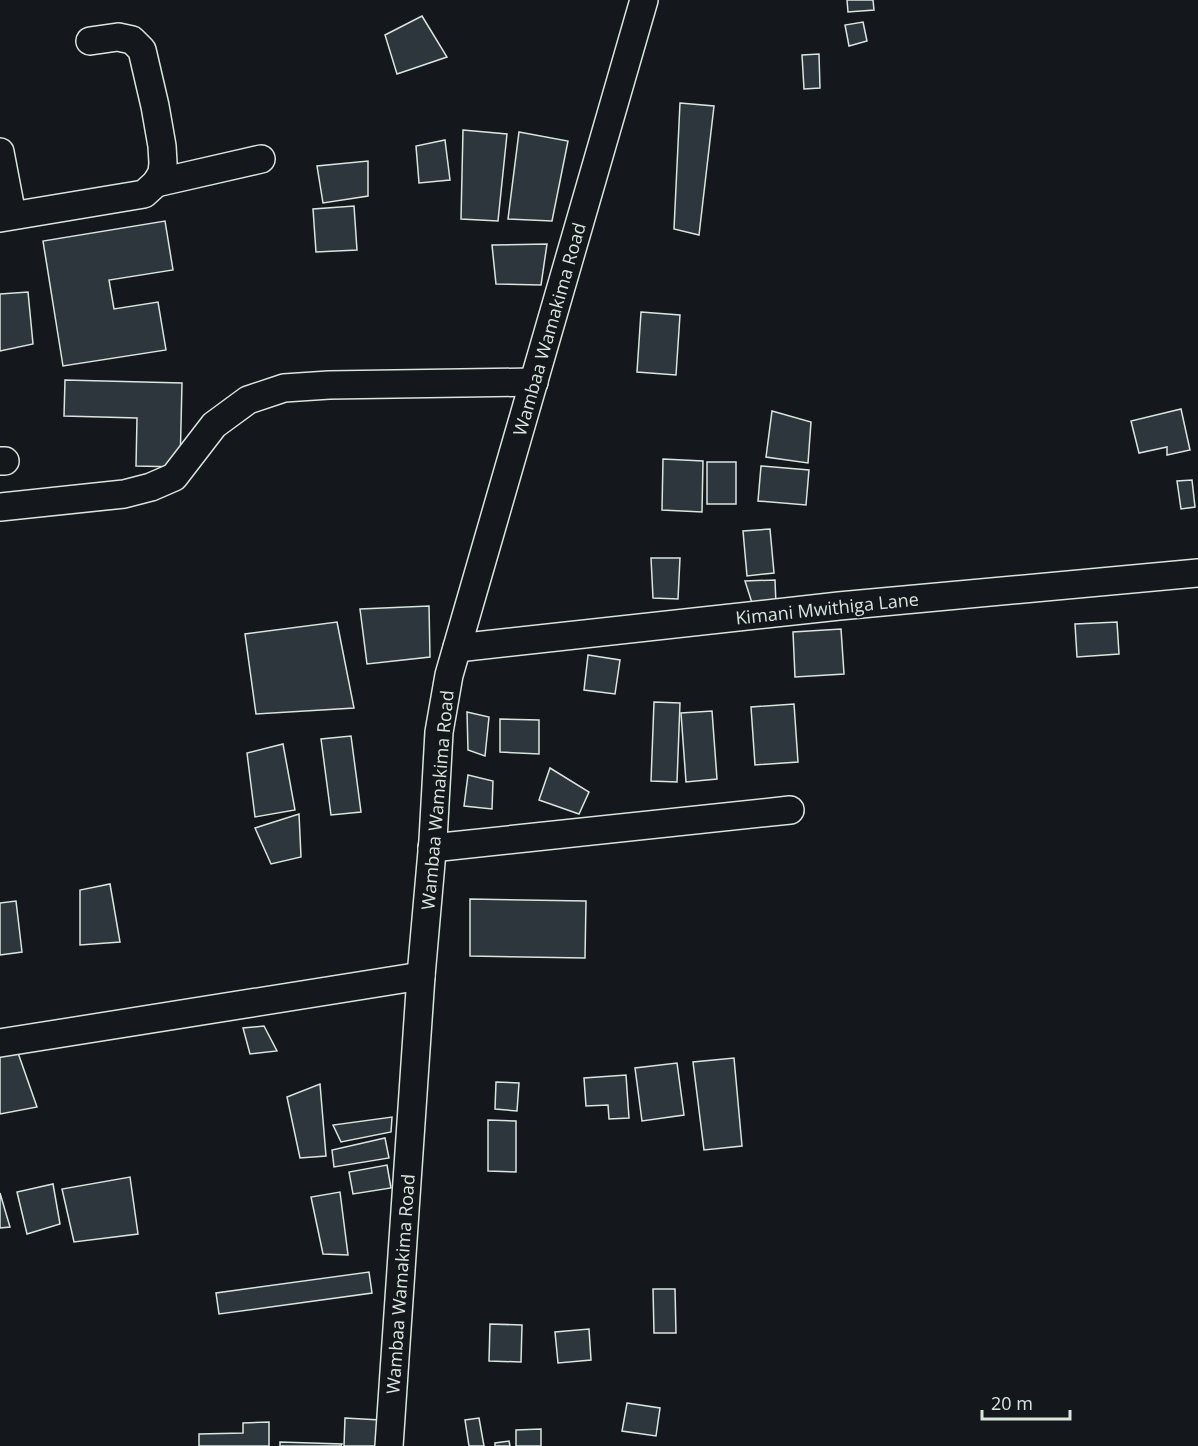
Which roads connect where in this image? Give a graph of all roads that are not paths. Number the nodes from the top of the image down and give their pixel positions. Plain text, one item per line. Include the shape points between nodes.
1 (644, 0) edge
2 (90, 41) dead end
3 (0, 152) edge
4 (261, 159) dead end
5 (156, 183) junction
6 (6, 216) edge
7 (534, 382) junction
8 (0, 507) edge
9 (1198, 573) edge
10 (457, 648) junction
11 (790, 810) dead end
12 (432, 848) junction
13 (421, 976) junction
14 (280, 983) dead end
15 (0, 1027) edge
16 (0, 1043) edge
17 (389, 1446) edge

1 - 7 street, Wambaa Wamakima Road
2 - 5 street via 132,40 142,50 162,146 162,173
3 - 6 street
4 - 5 street
5 - 6 street via 144,194
7 - 8 street via 284,388 248,400 214,425 174,477 151,487 124,494
7 - 10 street, Wambaa Wamakima Road
9 - 10 street, Kimani Mwithiga Lane via 851,605
10 - 12 street, Wambaa Wamakima Road via 440,732
11 - 12 street
12 - 13 street, Wambaa Wamakima Road
13 - 16 street
13 - 17 street, Wambaa Wamakima Road
14 - 15 street

